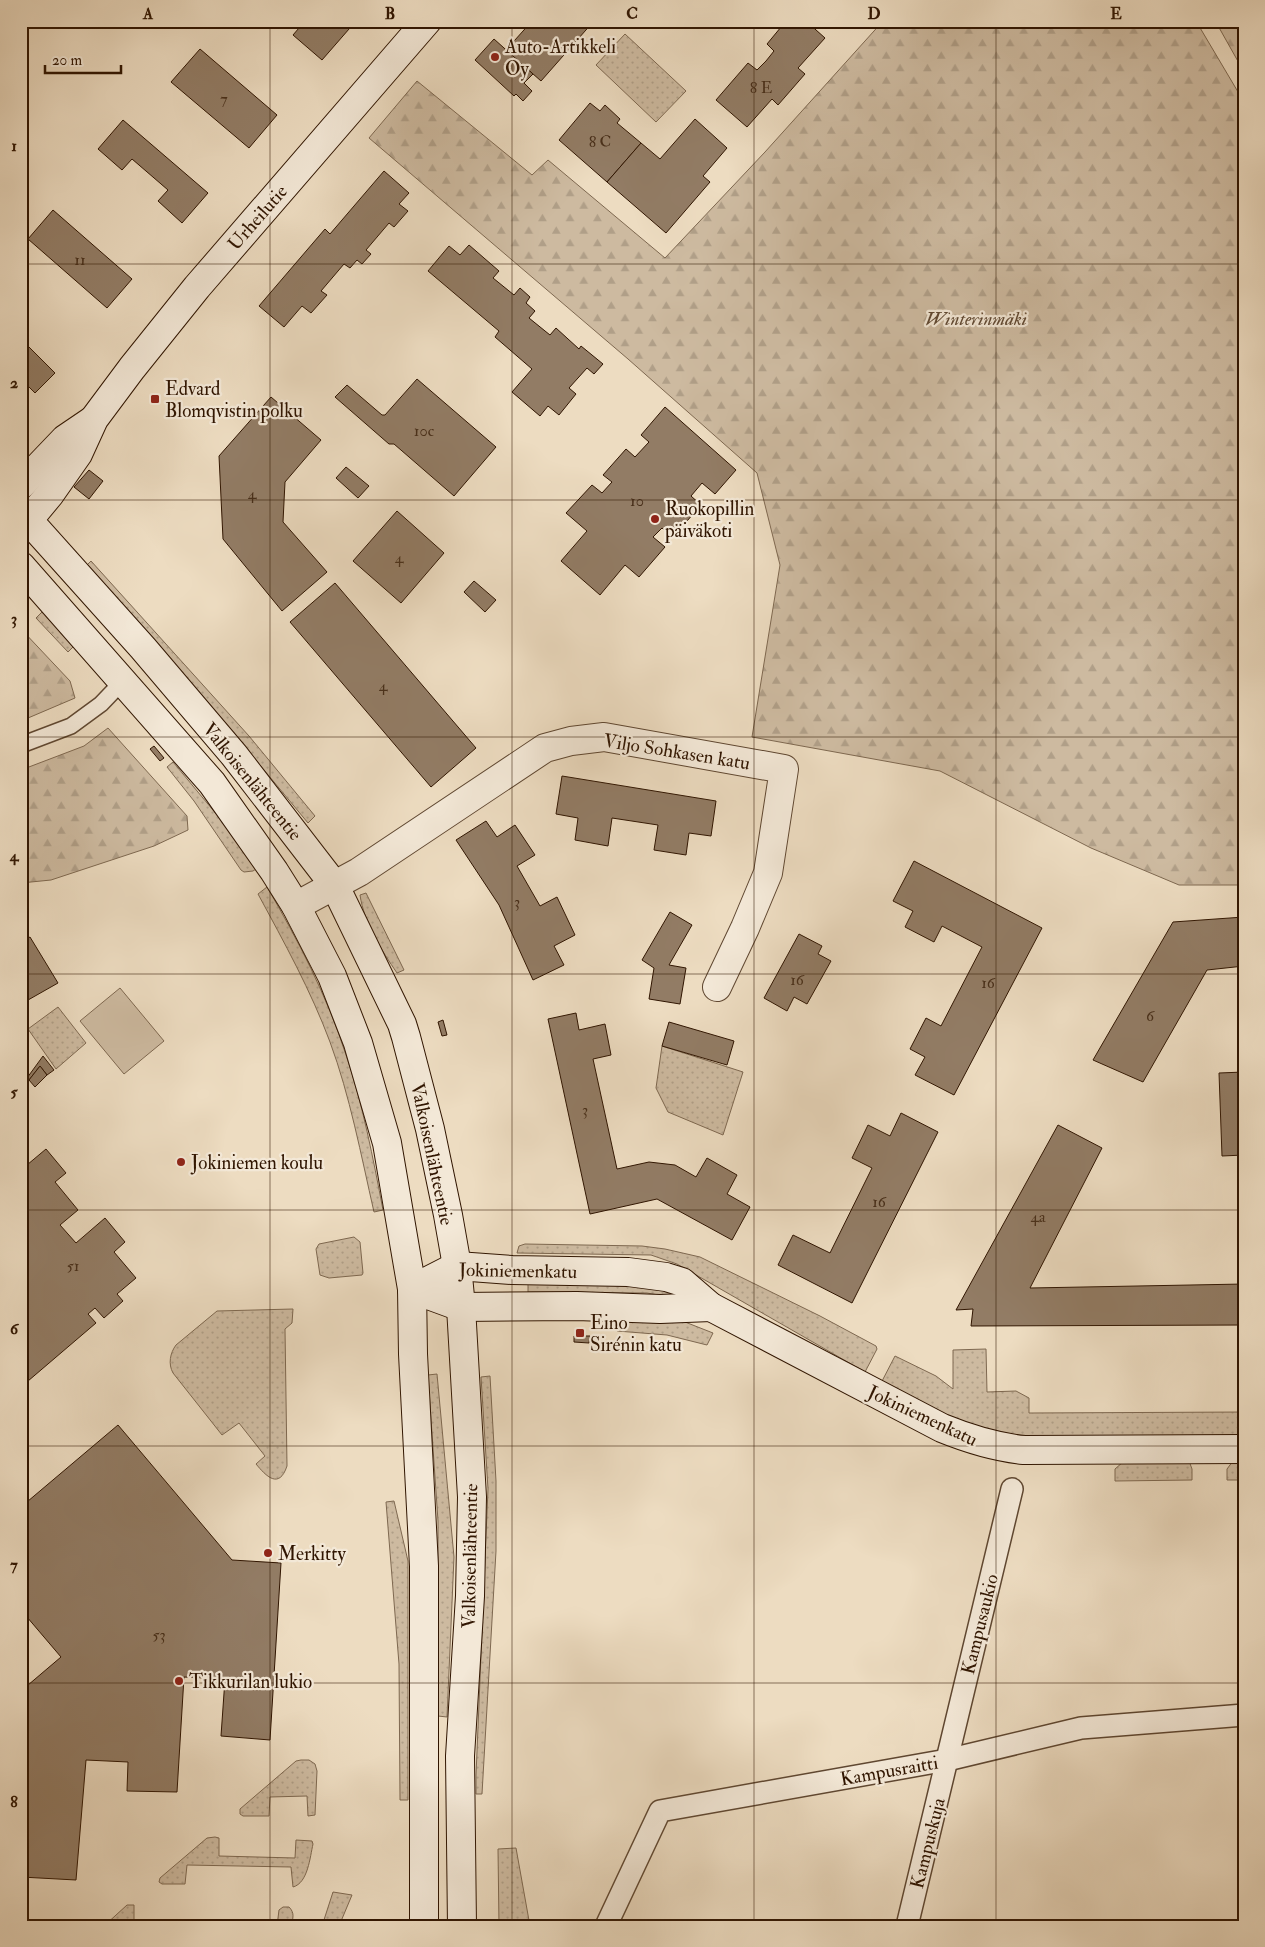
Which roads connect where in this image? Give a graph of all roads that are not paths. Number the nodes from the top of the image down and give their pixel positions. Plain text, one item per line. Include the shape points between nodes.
1 (427, 21) edge
2 (94, 419) junction
3 (21, 484) edge
4 (24, 521) edge
5 (21, 566) edge
6 (123, 681) junction
7 (21, 745) edge
8 (335, 886) junction
9 (296, 906) junction
10 (717, 987) dead end
11 (457, 1266) junction
12 (412, 1289) junction
13 (461, 1307) junction
14 (711, 1307) junction
15 (1244, 1449) edge
16 (1012, 1489) dead end
17 (1244, 1716) edge
18 (948, 1760) junction
19 (424, 1926) edge
20 (462, 1926) edge
21 (606, 1926) edge
22 (907, 1926) edge

1 - 2 main road, Urheilutie via 198,287
2 - 3 main road, Urheilutie via 65,439
2 - 4 main road, Urheilutie via 78,454
4 - 8 main road, Valkoisenlähteentie via 143,648 234,755
5 - 6 main road, Valkoisenlähteentie
6 - 7 lane via 101,704 71,726
6 - 9 main road, Valkoisenlähteentie via 212,783
8 - 9 main road, Viljo Sohkasen katu
8 - 10 main road, Viljo Sohkasen katu via 545,748 571,741 604,737 784,769 768,873
8 - 11 main road, Valkoisenlähteentie via 402,1024 430,1129
9 - 12 main road, Valkoisenlähteentie via 332,976 358,1043 387,1143
11 - 12 main road, Jokiniemenkatu
11 - 13 main road, Valkoisenlähteentie
11 - 14 main road, Jokiniemenkatu via 628,1272 666,1277 682,1282
12 - 13 main road, Jokiniemenkatu
12 - 19 main road, Valkoisenlähteentie via 424,1566
13 - 14 main road, Jokiniemenkatu
13 - 20 main road, Valkoisenlähteentie via 472,1497 470,1596 460,1756
14 - 15 main road, Jokiniemenkatu via 942,1428 997,1447 1024,1450
16 - 18 street, Kampusaukio
17 - 18 street, Kampusraitti via 1081,1728
18 - 21 street, Kampusraitti via 660,1810
18 - 22 street, Kampuskuja

